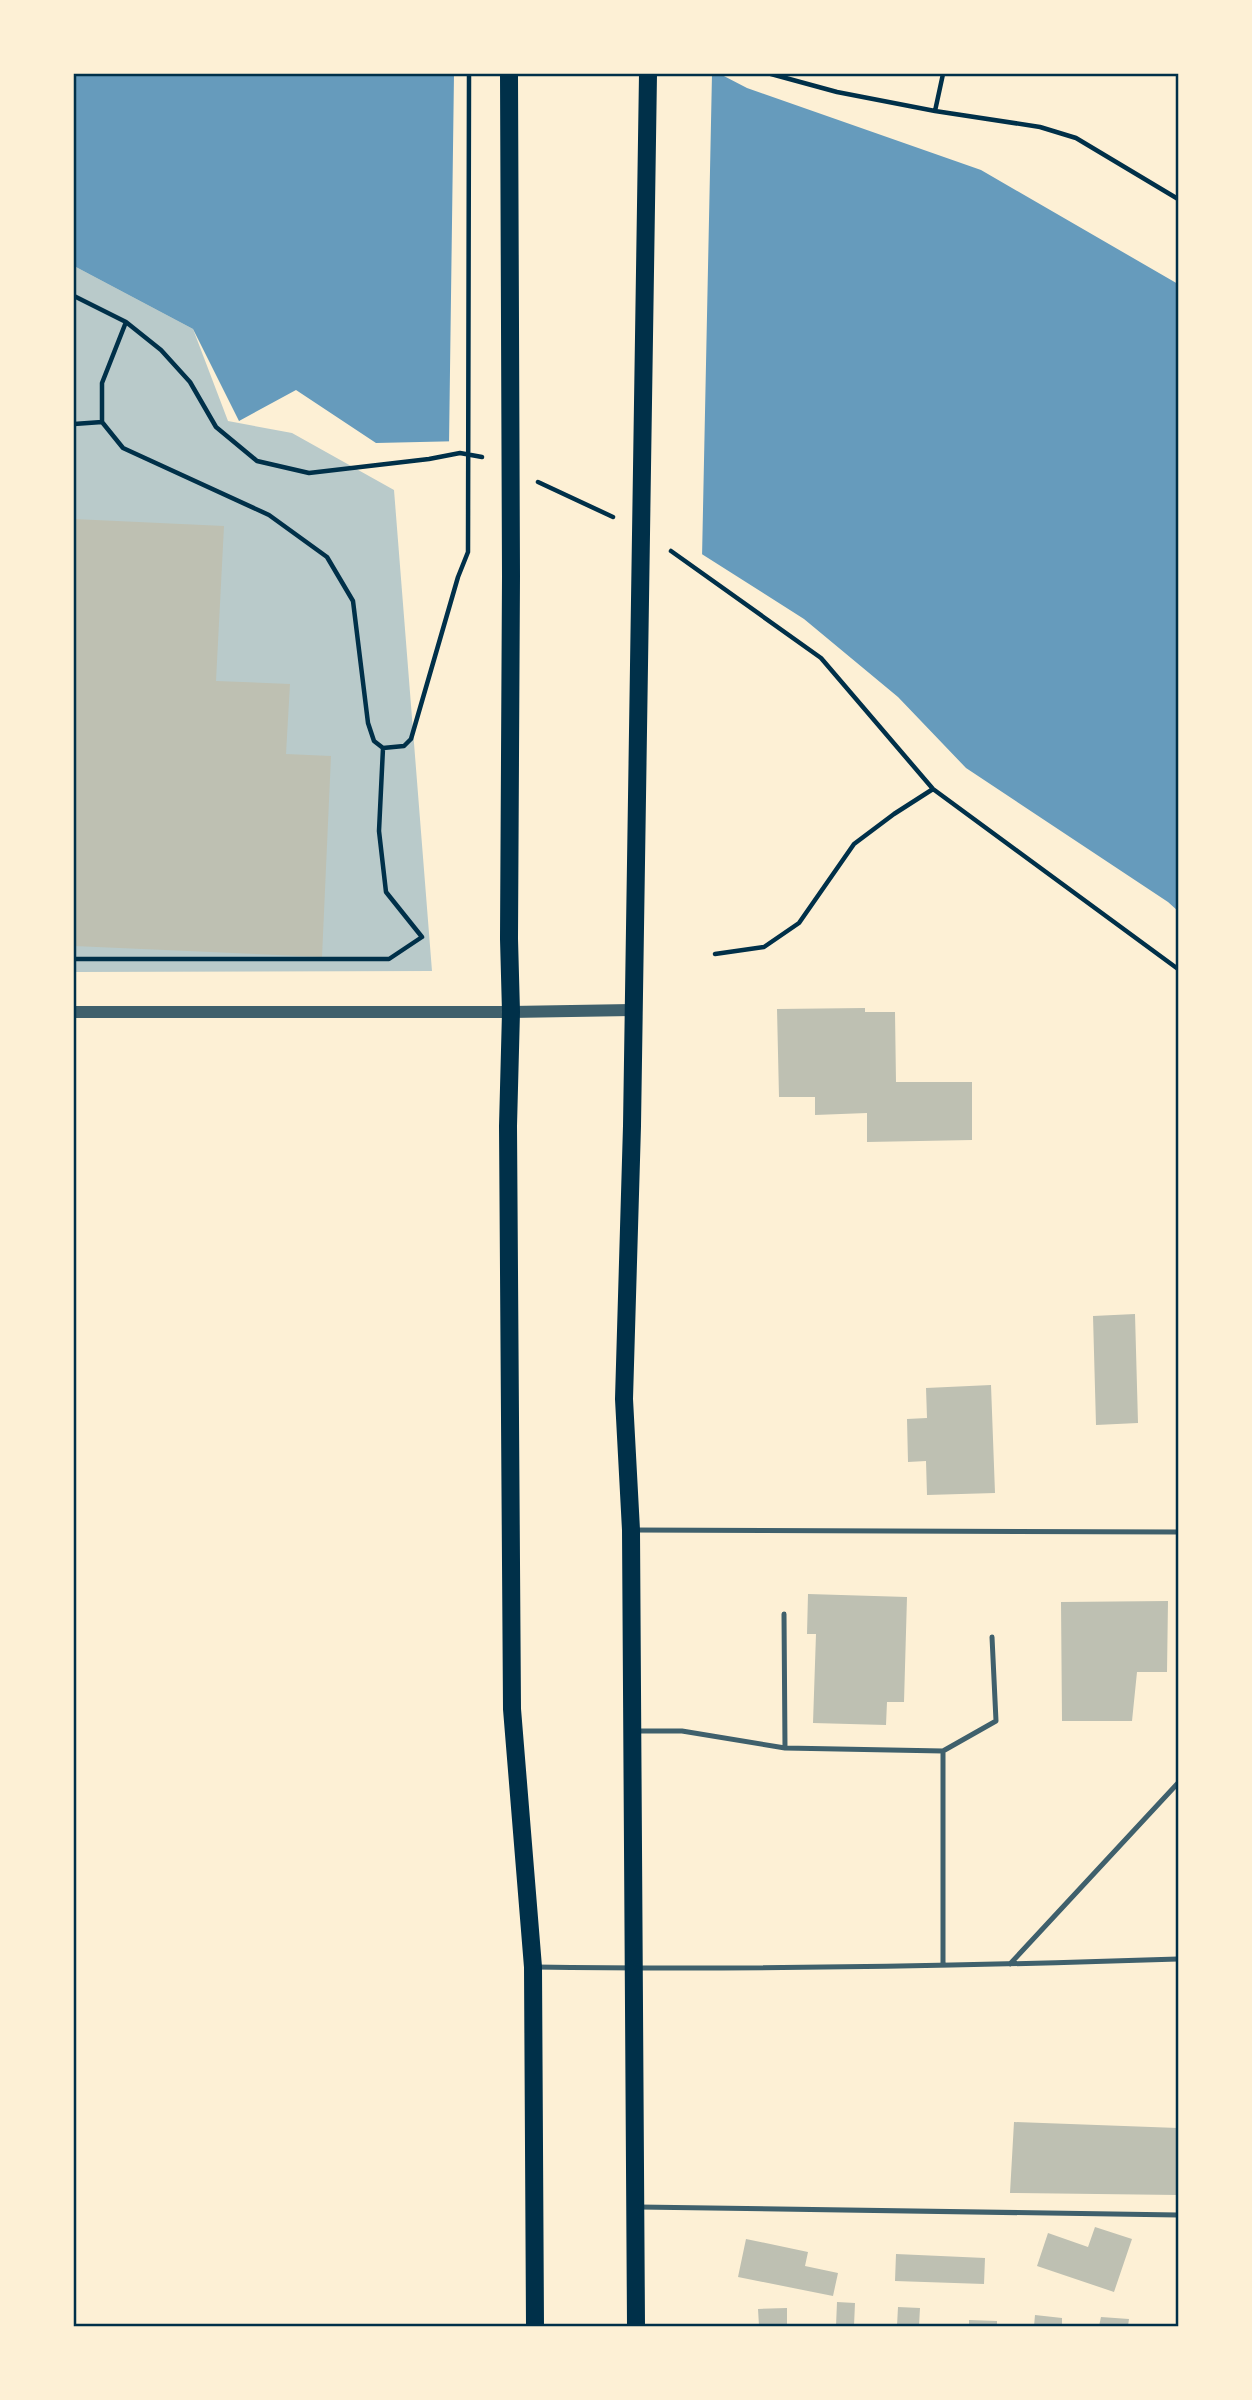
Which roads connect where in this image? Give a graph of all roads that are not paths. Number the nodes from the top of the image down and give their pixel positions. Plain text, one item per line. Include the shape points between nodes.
1 (509, 74) edge
2 (648, 74) edge
3 (632, 1010) junction
4 (74, 1012) edge
5 (511, 1012) junction
6 (631, 1530) junction
7 (1178, 1532) edge
8 (785, 1614) dead end
9 (992, 1637) dead end
10 (633, 1731) junction
11 (785, 1748) junction
12 (943, 1751) junction
13 (1178, 1783) edge
14 (1178, 1959) edge
15 (1010, 1964) junction
16 (943, 1965) junction
17 (533, 1967) junction
18 (635, 1968) junction
19 (635, 2207) junction
20 (1178, 2215) edge
21 (535, 2326) edge
22 (636, 2326) edge

1 - 5 main road
2 - 3 main road
3 - 5 street
3 - 6 main road via 624,1399
4 - 5 street
5 - 17 main road via 512,1709
6 - 7 lane
6 - 10 main road
8 - 11 lane
9 - 12 lane via 996,1721
10 - 11 lane via 682,1731
10 - 18 main road
11 - 12 lane
12 - 16 lane
13 - 15 lane
14 - 15 lane
15 - 16 lane
16 - 18 lane
17 - 18 lane
17 - 21 main road
18 - 19 main road
19 - 20 lane
19 - 22 main road

